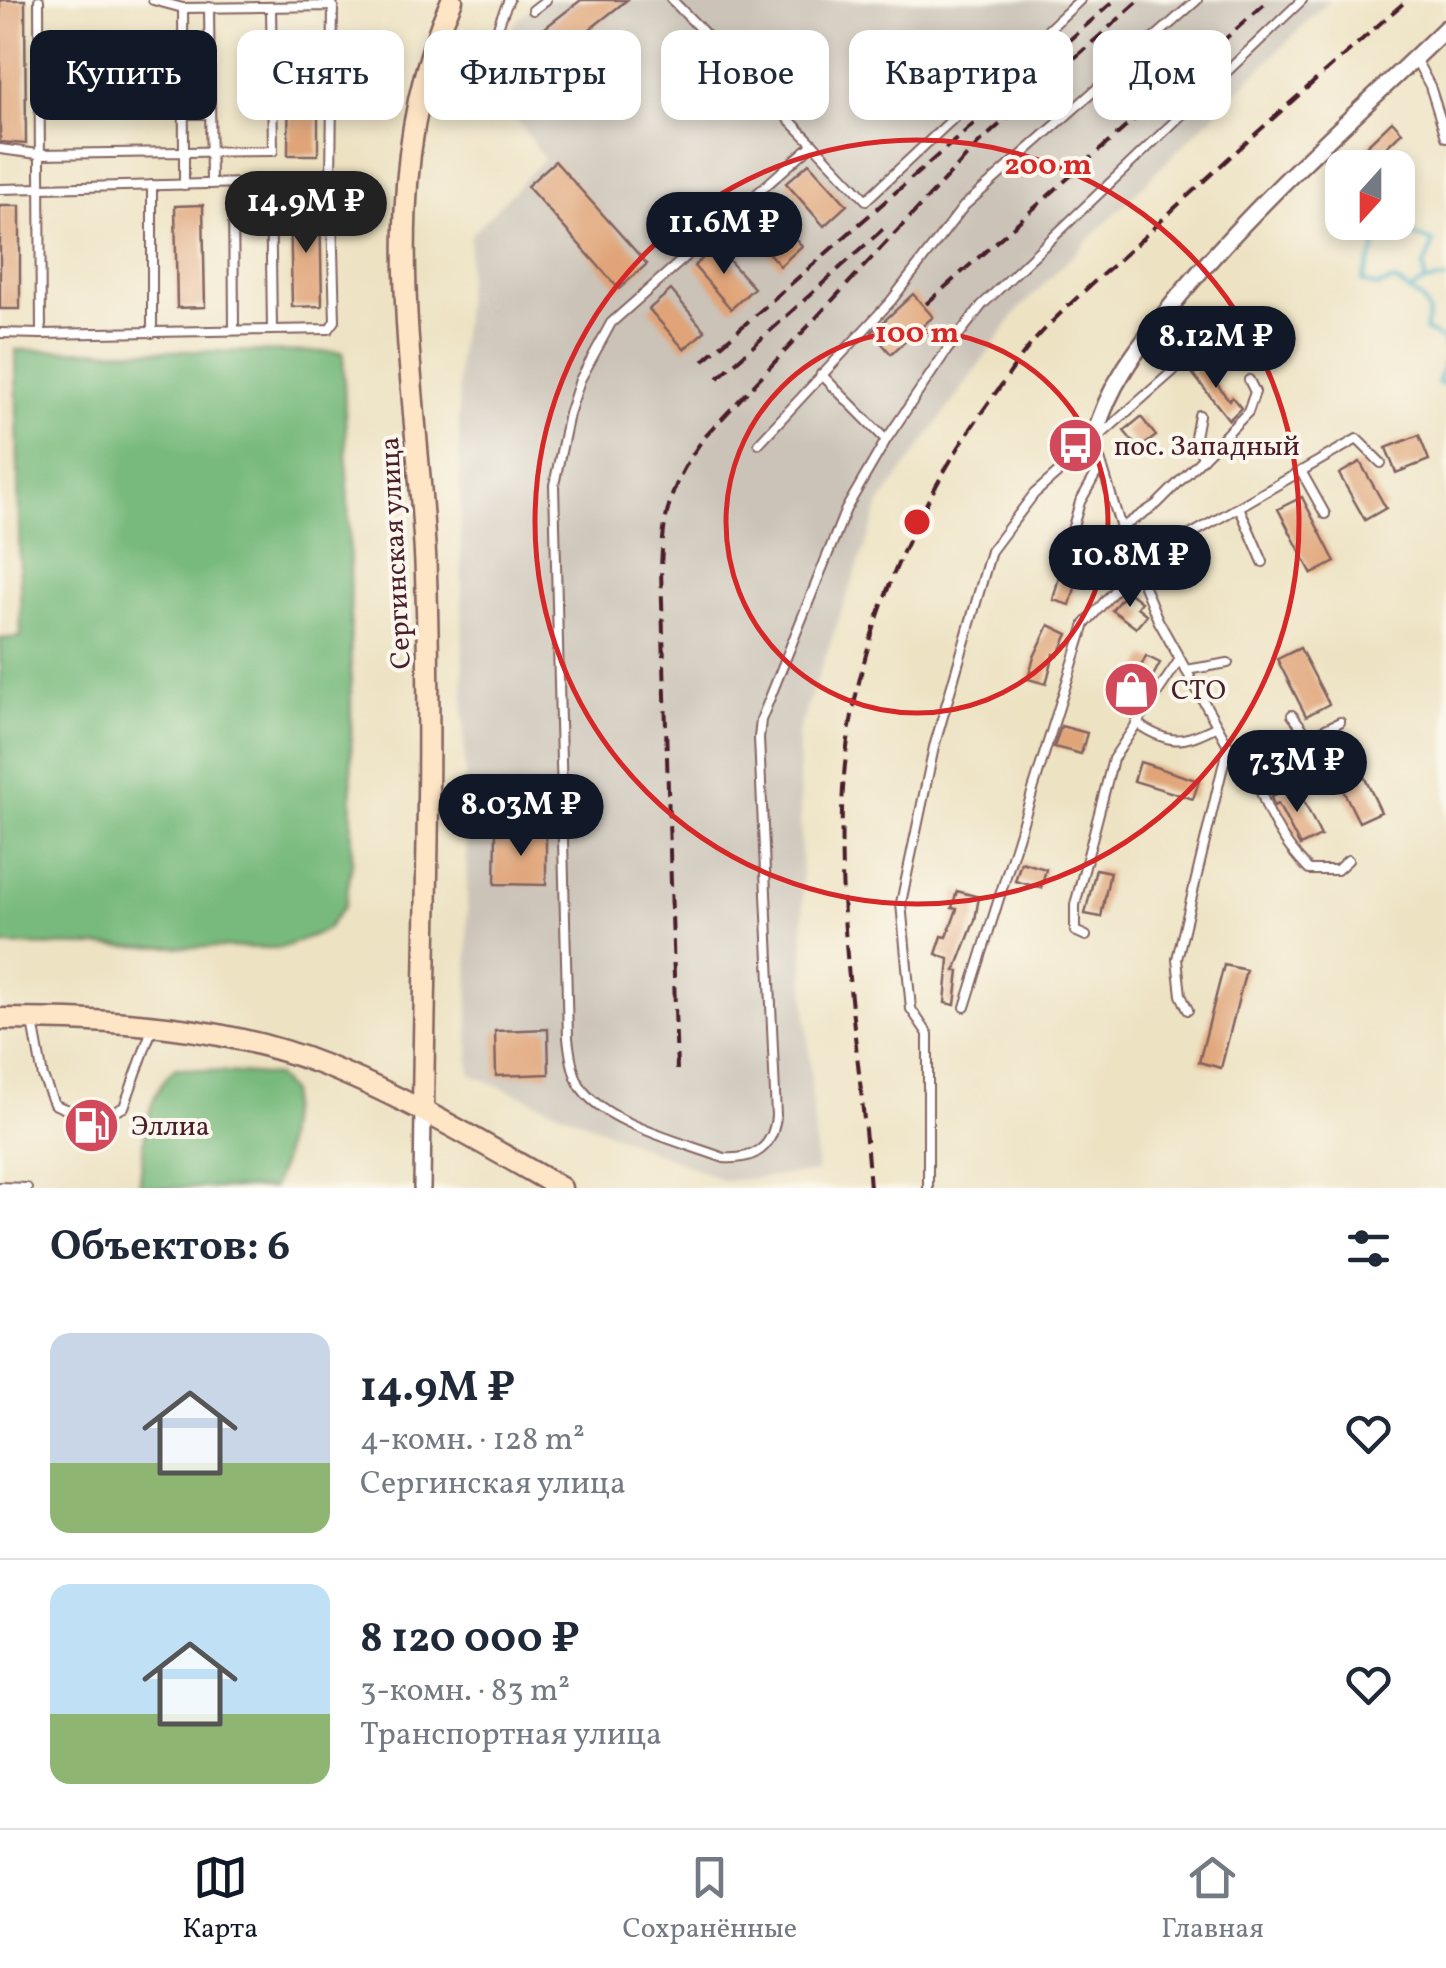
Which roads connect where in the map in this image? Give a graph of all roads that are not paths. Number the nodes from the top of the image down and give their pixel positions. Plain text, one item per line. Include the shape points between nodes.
1 (38, 0) edge
2 (153, 0) edge
3 (452, 0) edge
4 (510, 0) edge
5 (546, 0) edge
6 (672, 0) edge
7 (690, 0) edge
8 (1080, 0) edge
9 (1197, 0) edge
10 (1302, 0) edge
11 (333, 3) edge
12 (208, 7) junction
13 (271, 7) junction
14 (183, 8) junction
15 (681, 8) junction
16 (533, 10) dead end
17 (1446, 28) edge
18 (38, 30) edge
19 (183, 30) edge
20 (208, 30) edge
21 (498, 30) edge
22 (1415, 58) junction
23 (38, 120) edge
24 (183, 120) edge
25 (209, 120) edge
26 (1446, 137) edge
27 (812, 144) junction
28 (0, 150) edge
29 (184, 152) junction
30 (210, 152) junction
31 (38, 154) junction
32 (331, 182) junction
33 (211, 184) junction
34 (233, 184) junction
35 (270, 184) junction
36 (152, 185) junction
37 (184, 185) junction
38 (0, 188) edge
39 (39, 188) junction
40 (234, 330) junction
41 (272, 330) junction
42 (152, 332) junction
43 (0, 334) edge
44 (41, 334) junction
45 (1207, 341) dead end
46 (822, 374) junction
47 (1249, 380) dead end
48 (1105, 402) junction
49 (1131, 408) junction
50 (1200, 415) dead end
51 (1094, 439) junction
52 (886, 440) junction
53 (759, 442) dead end
54 (1203, 458) junction
55 (1381, 463) dead end
56 (1101, 466) junction
57 (1301, 472) junction
58 (1240, 507) junction
59 (1325, 514) dead end
60 (1121, 528) junction
61 (1072, 534) junction
62 (1125, 541) junction
63 (1064, 555) dead end
64 (1263, 562) dead end
65 (1136, 566) junction
66 (1180, 659) junction
67 (1228, 662) dead end
68 (1186, 670) junction
69 (1292, 716) dead end
70 (1340, 722) dead end
71 (1136, 723) junction
72 (1217, 726) junction
73 (1309, 737) junction
74 (1224, 758) junction
75 (1254, 764) junction
76 (1348, 860) dead end
77 (1086, 936) dead end
78 (964, 1007) dead end
79 (1188, 1010) dead end
80 (0, 1019) edge
81 (32, 1019) junction
82 (153, 1025) junction
83 (423, 1111) junction
84 (0, 1187) edge
85 (27, 1188) edge
86 (422, 1188) edge
87 (561, 1188) edge
88 (928, 1188) edge

1 - 18 lane
2 - 14 lane
3 - 83 main road, Сергинская улица via 422,88 404,210 427,648
4 - 21 lane
5 - 16 lane
6 - 15 lane
7 - 15 lane
8 - 27 lane via 866,200
9 - 46 lane via 964,206 891,301
10 - 52 lane via 982,304
11 - 13 lane
11 - 32 lane
12 - 13 lane
12 - 14 lane
12 - 20 lane
13 - 30 lane via 272,151
14 - 19 lane
15 - 27 lane
17 - 22 street
22 - 26 lane
22 - 48 street via 1230,234 1133,353
23 - 31 lane
24 - 29 lane
25 - 30 lane
27 - 52 lane via 611,323 580,380 554,485 572,1064 580,1085 609,1112 724,1158 751,1157 774,1129 761,720 846,509
28 - 31 lane
29 - 30 lane
29 - 31 lane
29 - 37 lane
30 - 33 lane
31 - 39 lane
32 - 35 lane
32 - 41 lane via 333,326
33 - 34 lane
33 - 37 lane
34 - 35 lane
34 - 40 lane
35 - 41 lane
36 - 37 lane
36 - 39 lane
36 - 42 lane
38 - 39 lane
39 - 44 lane
40 - 41 lane
40 - 42 lane
42 - 44 lane
43 - 44 lane
45 - 49 lane
46 - 52 lane
46 - 53 lane
47 - 54 lane via 1255,392 1248,412
48 - 49 lane
48 - 51 street
49 - 51 lane
50 - 54 lane via 1195,437
51 - 56 lane
51 - 88 lane via 1034,494 991,552 934,747 901,903 911,1008 928,1034
54 - 60 lane via 1157,504
55 - 57 lane via 1357,440
56 - 60 lane
56 - 61 lane via 1080,502
57 - 58 lane
57 - 59 lane
58 - 64 lane
58 - 65 lane
60 - 62 lane
61 - 62 lane via 1082,541
61 - 63 lane
62 - 65 lane
65 - 66 lane
65 - 78 lane via 1085,624
66 - 68 lane
66 - 71 lane
67 - 68 lane
68 - 72 lane
69 - 73 lane
70 - 73 lane
71 - 72 lane via 1161,740 1191,740
71 - 77 lane via 1113,759 1075,905 1075,931
72 - 74 lane via 1228,745
73 - 75 lane
74 - 75 lane
74 - 79 lane via 1176,960
75 - 76 lane via 1271,820 1309,870 1337,870
80 - 81 main road
81 - 82 main road
81 - 82 lane via 54,1104 83,1112 124,1107
82 - 83 main road via 278,1050
83 - 86 street
83 - 87 main road
84 - 85 lane

